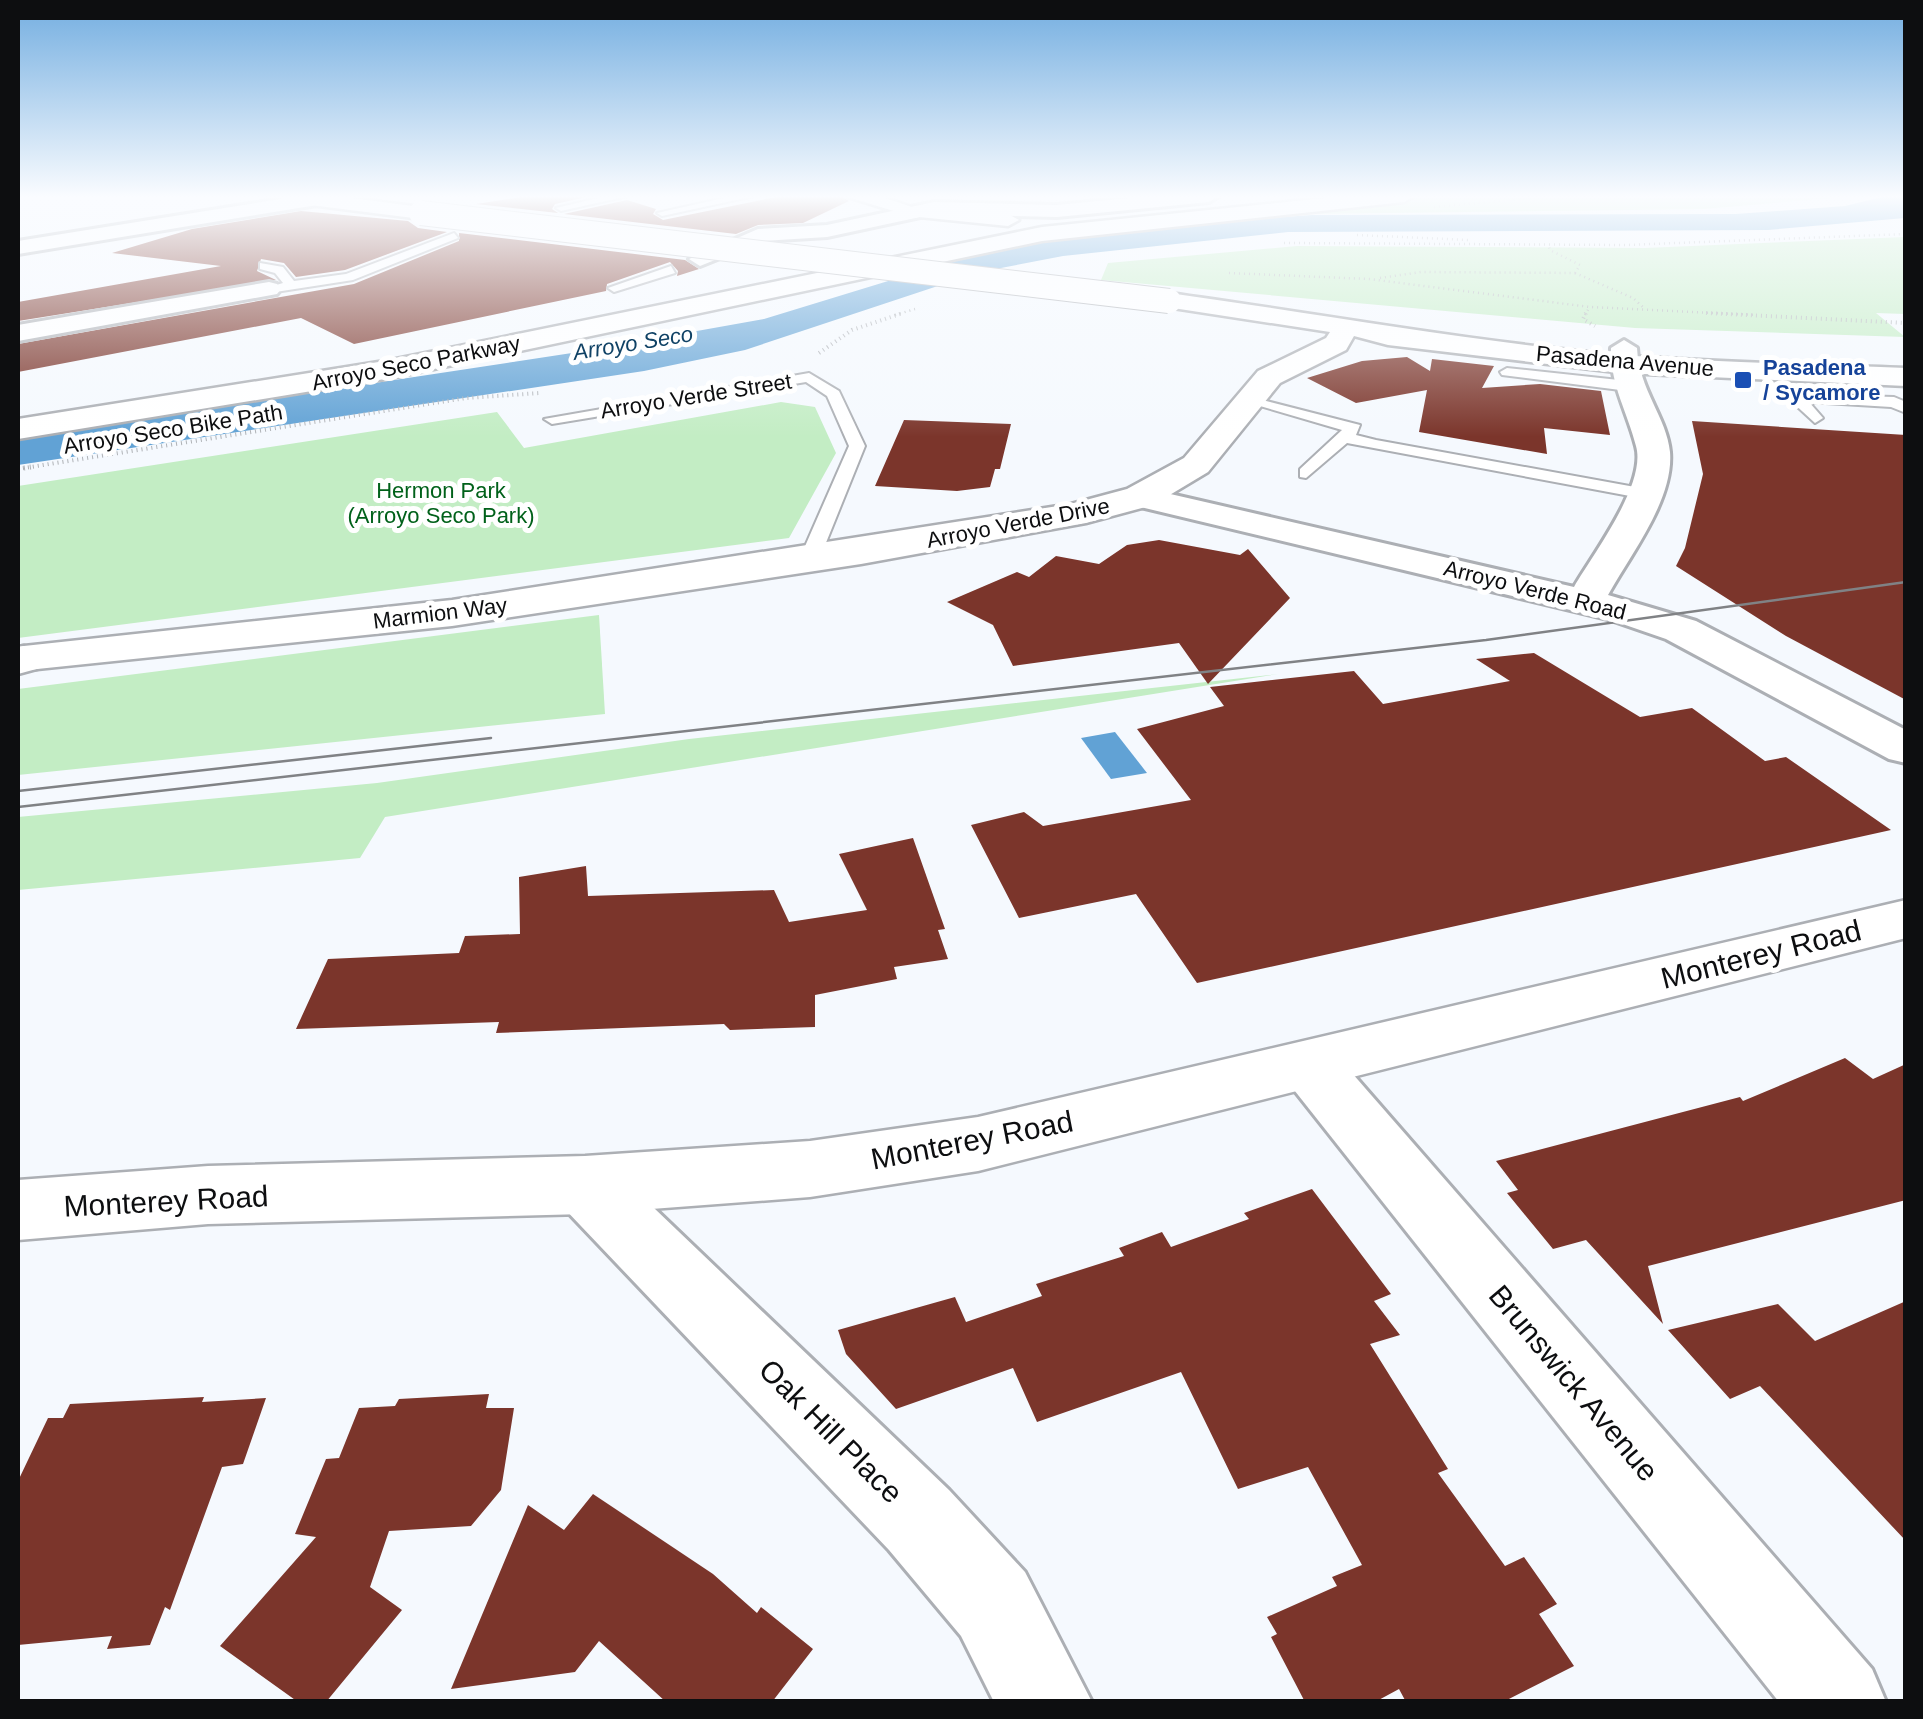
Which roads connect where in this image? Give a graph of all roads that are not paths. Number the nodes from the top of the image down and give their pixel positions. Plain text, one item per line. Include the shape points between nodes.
1 (351, 276) edge
2 (652, 276) edge
3 (711, 276) edge
4 (839, 276) edge
5 (958, 276) edge
6 (274, 280) joint
7 (614, 288) dead end
8 (1347, 326) junction
9 (18, 333) edge
10 (1906, 356) edge
11 (1625, 366) junction
12 (1507, 372) dead end
13 (1820, 375) junction
14 (1906, 377) edge
15 (1248, 398) junction
16 (1848, 400) junction
17 (1906, 408) edge
18 (18, 410) edge
19 (1815, 418) dead end
20 (552, 420) dead end
21 (18, 429) edge
22 (1344, 437) junction
23 (1306, 473) dead end
24 (1646, 494) junction
25 (1140, 497) junction
26 (860, 552) joint
27 (809, 560) junction
28 (1584, 601) junction
29 (20, 660) edge
30 (1906, 749) edge
31 (1902, 922) edge
32 (1310, 1065) junction
33 (585, 1185) junction
34 (18, 1210) edge
35 (1045, 1702) edge
36 (1839, 1702) edge

1 - 6 lane
2 - 7 lane
3 - 18 main road, Arroyo Seco Parkway via 433,343
4 - 21 main road, Arroyo Seco Parkway via 392,369
5 - 8 main road, Pasadena Avenue, bridge
6 - 9 street
8 - 11 main road, Pasadena Avenue via 1388,337
8 - 15 main road, Arroyo Verde Drive via 1336,344 1269,378
10 - 11 main road, Pasadena Avenue
11 - 12 lane
11 - 13 main road, Pasadena Avenue
11 - 24 street via 1654,451
13 - 14 main road, Pasadena Avenue
13 - 16 lane
15 - 22 lane via 1354,428
15 - 25 main road, Arroyo Verde Drive via 1196,465
16 - 17 lane
16 - 19 lane via 1795,397
20 - 27 lane, Arroyo Verde Street via 809,378 834,394 857,446
22 - 23 lane
22 - 24 lane
24 - 28 street
25 - 26 main road, Arroyo Verde Drive
25 - 28 street, Arroyo Verde Road
26 - 27 main road, Marmion Way
27 - 29 main road, Marmion Way via 452,613
28 - 30 street, Arroyo Verde Road via 1681,630
31 - 32 main road, Monterey Road
32 - 33 main road, Monterey Road via 978,1144 810,1169
32 - 36 street, Brunswick Avenue
33 - 34 main road, Monterey Road via 208,1196
33 - 35 street, Oak Hill Place via 932,1534 993,1604

